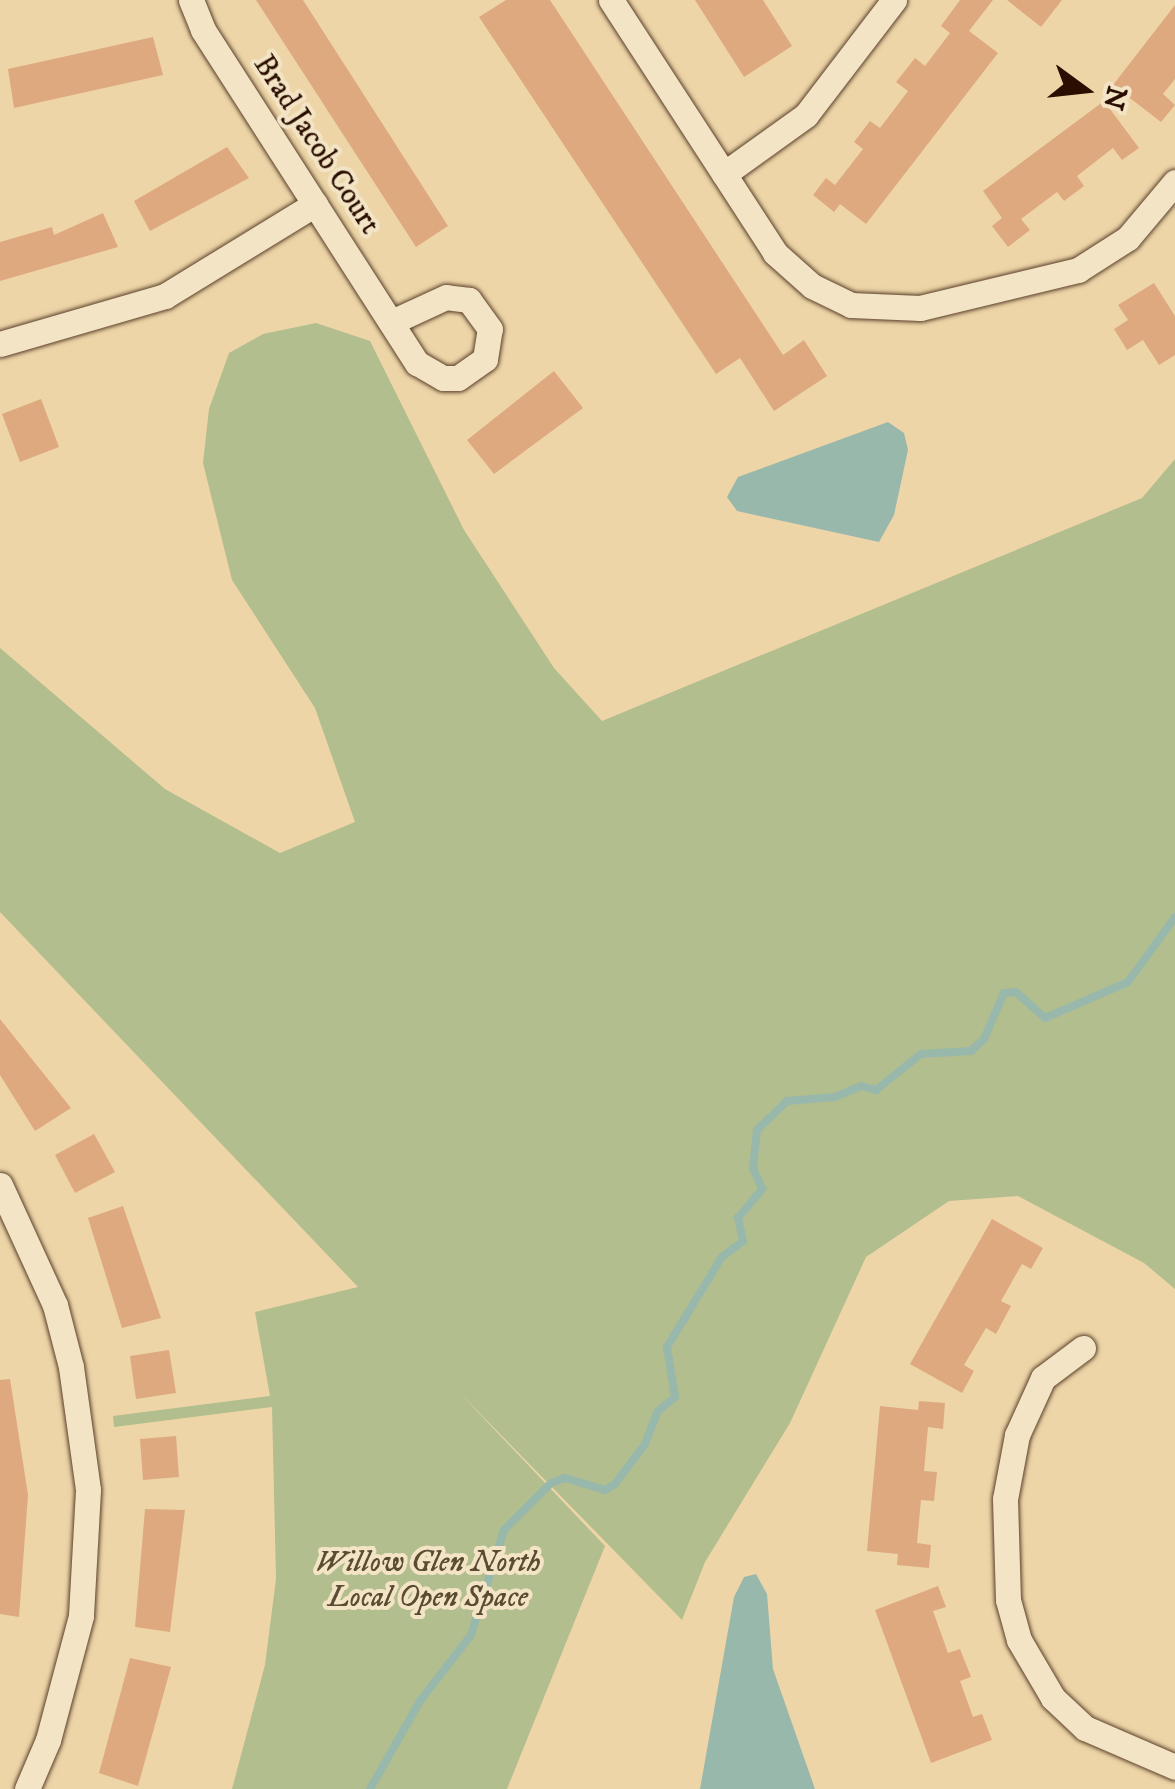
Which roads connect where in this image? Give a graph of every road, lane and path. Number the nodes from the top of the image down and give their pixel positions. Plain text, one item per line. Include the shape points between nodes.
1 (192, 0) edge
2 (612, 0) edge
3 (894, 0) edge
4 (724, 174) junction
5 (1175, 182) edge
6 (316, 204) junction
7 (392, 322) dead end
8 (0, 344) edge
9 (0, 1185) edge
10 (1083, 1348) dead end
11 (1175, 1768) edge
12 (27, 1789) edge

1 - 6 street, Brad Jacob Court via 203,30
2 - 4 street
3 - 4 street via 806,115
4 - 5 street via 793,272 852,305 898,312 1078,270 1128,238
6 - 7 street, Brad Jacob Court
6 - 8 street via 165,296
9 - 12 street via 54,1305 77,1397 88,1490 82,1616 58,1710
10 - 11 street via 1043,1378 1017,1435 1006,1499 1008,1600 1018,1640 1053,1698 1086,1728

